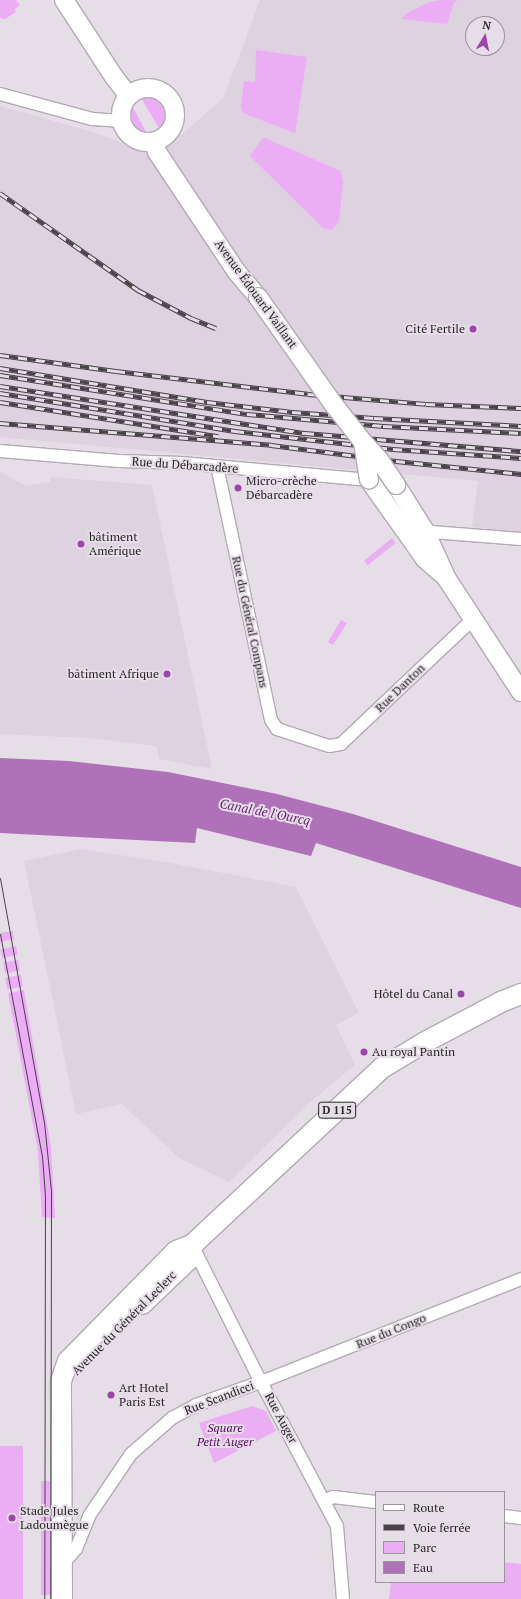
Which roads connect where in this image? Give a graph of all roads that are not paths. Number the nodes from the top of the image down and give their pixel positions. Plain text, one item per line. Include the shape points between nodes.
1 (64, 0) edge
2 (0, 94) edge
3 (129, 96) junction
4 (122, 121) junction
5 (154, 142) junction
6 (363, 442) junction
7 (0, 451) edge
8 (218, 466) junction
9 (369, 480) junction
10 (404, 530) junction
11 (425, 531) junction
12 (521, 539) edge
13 (447, 579) junction
14 (473, 620) junction
15 (520, 689) edge
16 (323, 744) joint
17 (521, 987) edge
18 (521, 994) edge
19 (501, 1002) junction
20 (192, 1245) junction
21 (521, 1279) edge
22 (261, 1382) junction
23 (324, 1501) junction
24 (375, 1502) edge
25 (505, 1516) edge
26 (521, 1518) edge
27 (62, 1565) junction
28 (62, 1599) edge
29 (343, 1599) edge

1 - 3 main road
2 - 4 street via 86,118
3 - 4 main road via 122,107
3 - 5 main road via 140,89 154,88 163,92 172,102 176,112 174,126 164,137
4 - 5 main road via 126,131 134,138 142,142
5 - 6 main road, Avenue Édouard Vaillant, bridge via 157,152 236,270
6 - 9 main road, Avenue Édouard Vaillant, bridge
6 - 11 main road, Avenue Édouard Vaillant, bridge via 380,461
7 - 8 street, Rue du Débarcadère
8 - 9 street, Rue du Débarcadère
8 - 16 street, Rue du Général Compans via 271,720 277,729
9 - 10 main road, Avenue Édouard Vaillant
10 - 11 street
10 - 13 main road, Avenue Édouard Vaillant via 425,559
11 - 12 street
11 - 13 main road, Avenue Édouard Vaillant
13 - 14 main road, Avenue Édouard Vaillant
14 - 15 main road, Avenue Édouard Vaillant
14 - 16 street, Rue Danton via 345,742 338,746
17 - 19 main road, Avenue du Général Leclerc / D 115
18 - 19 main road, Avenue du Général Leclerc / D 115
19 - 20 main road, Avenue du Général Leclerc / D 115 via 382,1068
20 - 22 street, Rue Auger
20 - 27 main road, Avenue du Général Leclerc / D 115 via 188,1260 77,1367 67,1380 62,1393
21 - 22 street, Rue du Congo
22 - 23 street, Rue Auger
22 - 27 street, Rue Scandicci via 196,1405 172,1418 151,1434 131,1454 109,1484 89,1516 76,1549
23 - 24 street via 333,1497
23 - 29 street, Rue Auger via 338,1526
25 - 26 street
27 - 28 main road, D 115

